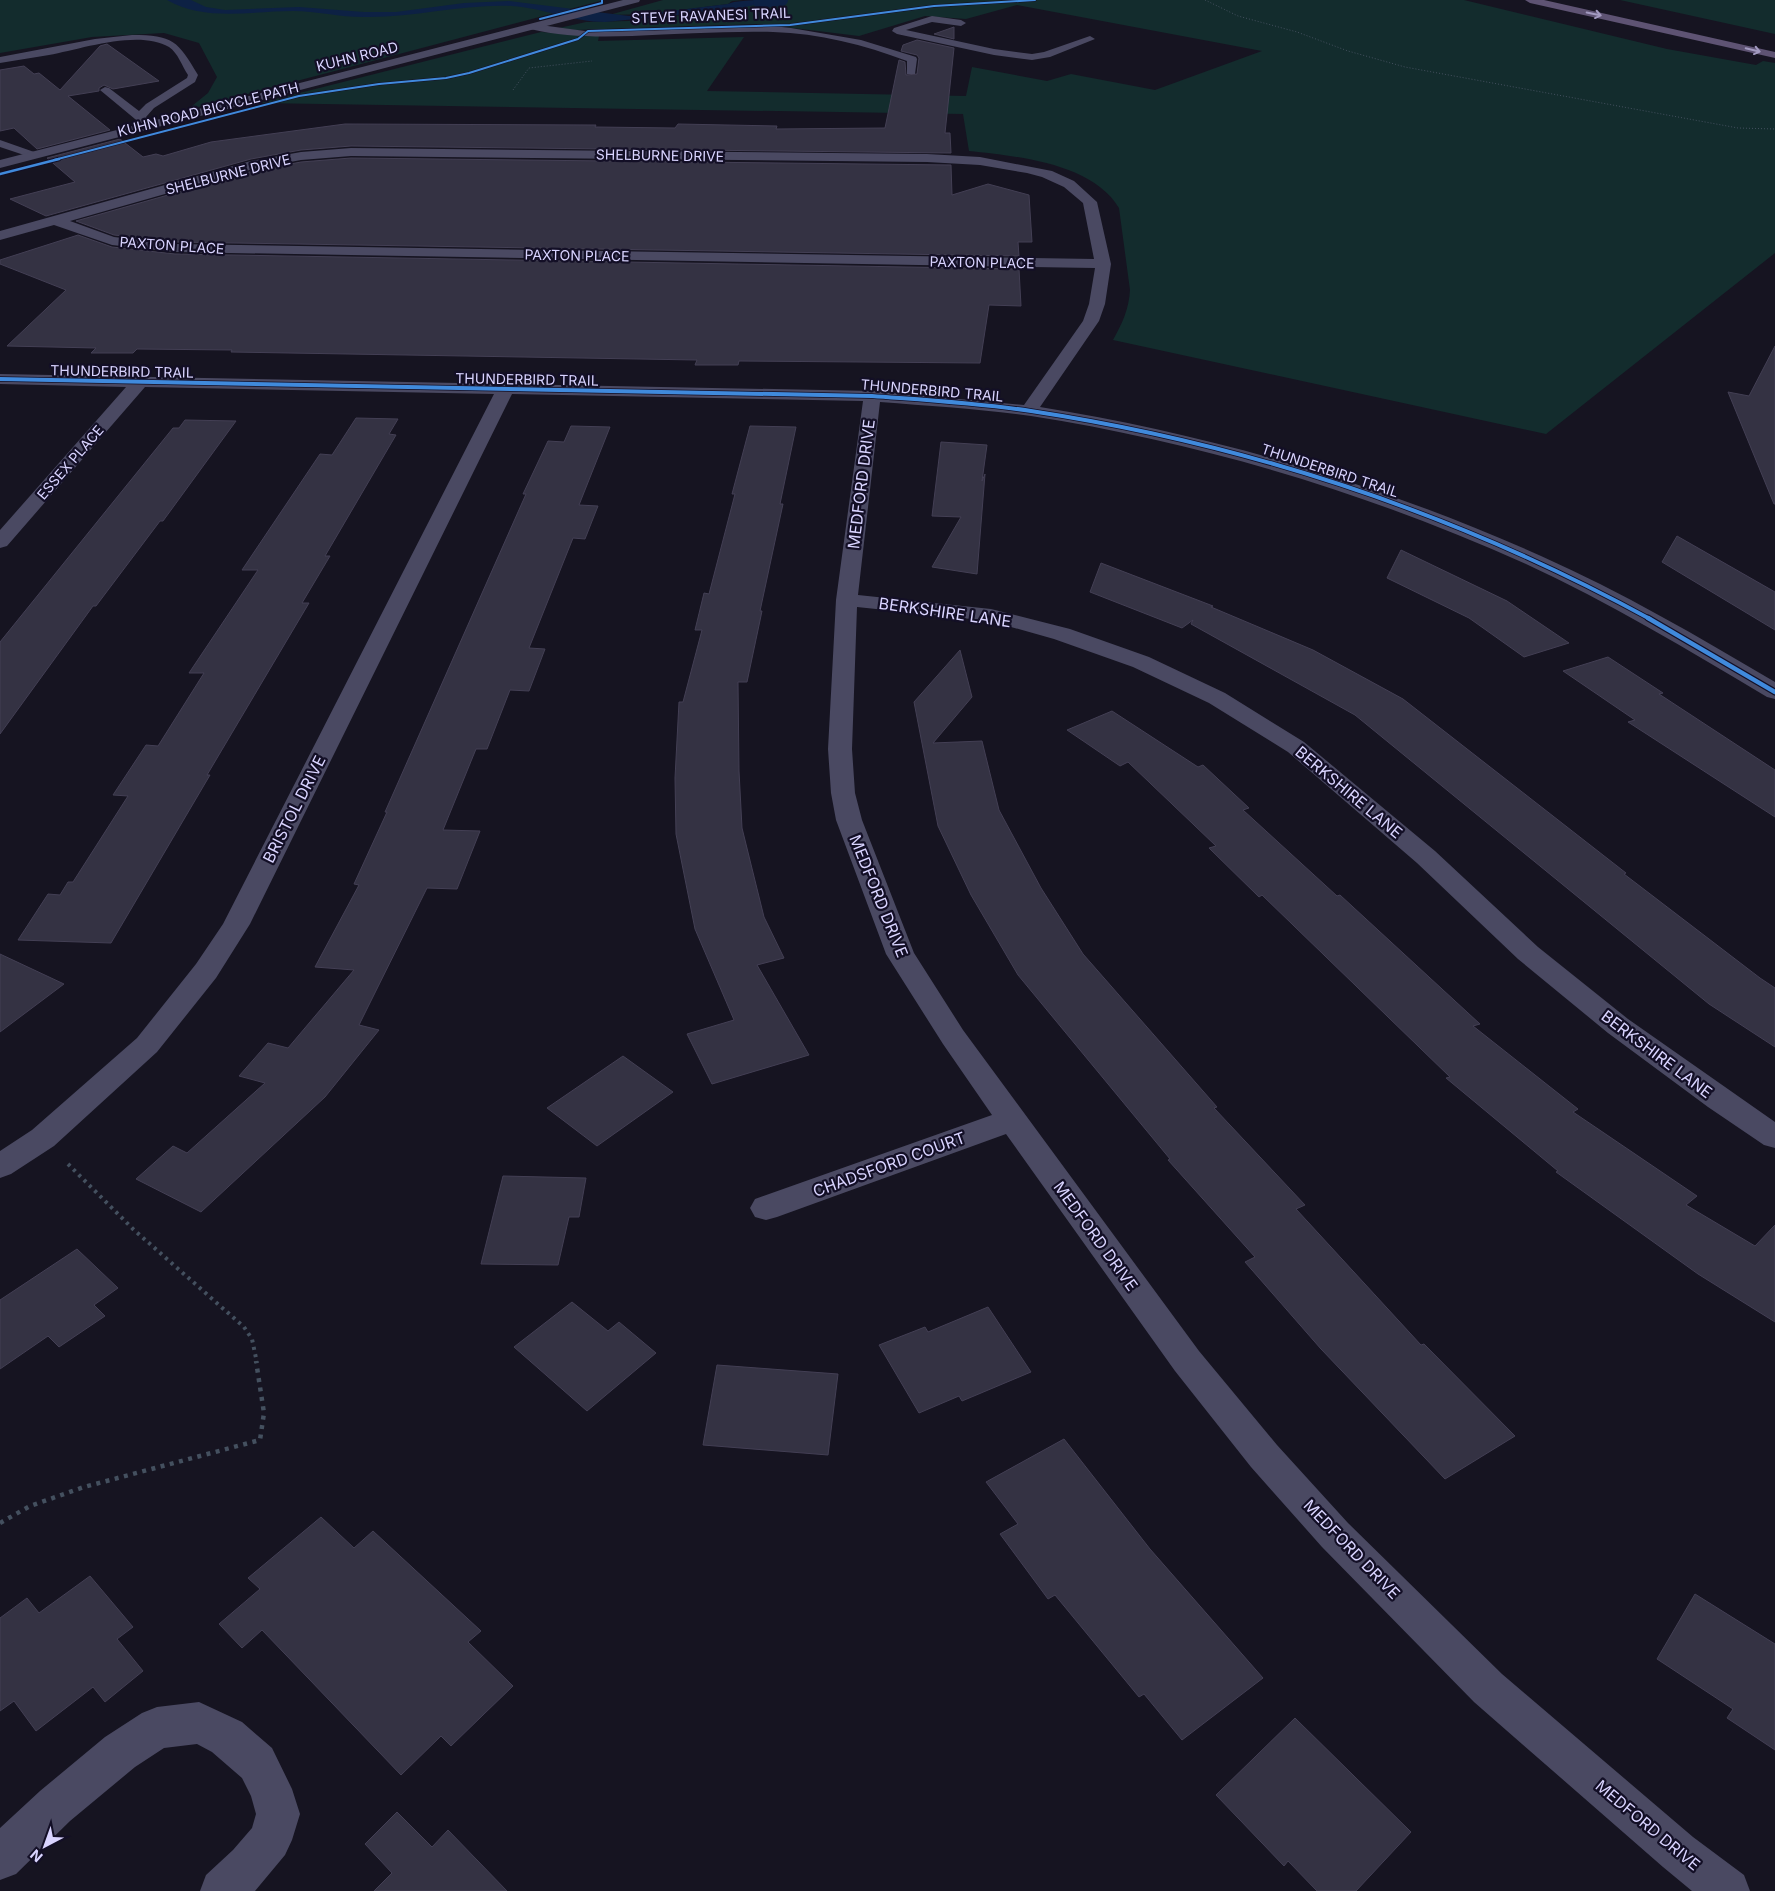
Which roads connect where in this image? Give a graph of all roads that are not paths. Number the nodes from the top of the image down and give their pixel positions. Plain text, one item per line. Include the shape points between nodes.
1 (635, 0) edge
2 (1530, 0) edge
3 (961, 23) dead end
4 (532, 26) junction
5 (889, 33) junction
6 (1090, 39) dead end
7 (860, 41) junction
8 (1775, 55) edge
9 (0, 60) edge
10 (911, 72) dead end
11 (105, 90) dead end
12 (139, 117) junction
13 (150, 125) junction
14 (0, 144) edge
15 (33, 156) junction
16 (0, 164) edge
17 (54, 220) junction
18 (0, 236) edge
19 (1103, 264) junction
20 (0, 379) edge
21 (140, 382) junction
22 (504, 390) junction
23 (872, 396) junction
24 (1029, 410) junction
25 (0, 542) edge
26 (847, 600) junction
27 (1775, 692) edge
28 (1012, 1120) junction
29 (1775, 1136) edge
30 (0, 1166) edge
31 (766, 1208) dead end
32 (0, 1858) edge
33 (222, 1891) edge
34 (1728, 1891) edge

1 - 4 street, KUHN ROAD
2 -> 8 main road
3 - 5 lane via 932,19
4 - 7 lane via 585,34 799,30
4 - 13 street, KUHN ROAD
5 - 6 lane via 1032,56 1046,55
5 - 7 lane
7 - 10 lane via 912,59
9 - 12 lane via 97,41 130,38 165,41 175,47 193,76
11 - 12 lane
12 - 13 lane
13 - 15 street, KUHN ROAD
14 - 15 lane
15 - 16 street, KUHN ROAD
17 - 18 street, SHELBURNE DRIVE
17 - 19 street, PAXTON PLACE via 112,240 184,248
17 - 19 street, SHELBURNE DRIVE via 252,165 301,156 351,152 957,159 1028,168 1079,191 1090,202
19 - 24 street, SHELBURNE DRIVE via 1097,304 1090,322
20 - 21 street, THUNDERBIRD TRAIL
21 - 22 street, THUNDERBIRD TRAIL
21 - 25 street, ESSEX PLACE
22 - 23 street, THUNDERBIRD TRAIL
22 - 30 street, BRISTOL DRIVE via 236,924 206,971 147,1045 43,1138
23 - 24 street, THUNDERBIRD TRAIL
23 - 26 street, MEDFORD DRIVE
24 - 27 street, THUNDERBIRD TRAIL via 1193,441 1376,496 1464,530 1597,590
26 - 28 street, MEDFORD DRIVE via 840,749 843,793 849,820 900,954
26 - 29 street, BERKSHIRE LANE via 991,615 1054,631 1141,662 1218,698 1296,747 1426,857 1528,952 1618,1026
28 - 31 street, CHADSFORD COURT
28 - 34 street, MEDFORD DRIVE via 1187,1361 1264,1456 1335,1535 1488,1688 1678,1852
32 - 33 street via 55,1806 120,1752 157,1728 199,1723 227,1736 256,1763 271,1789 278,1814 270,1840 249,1866

